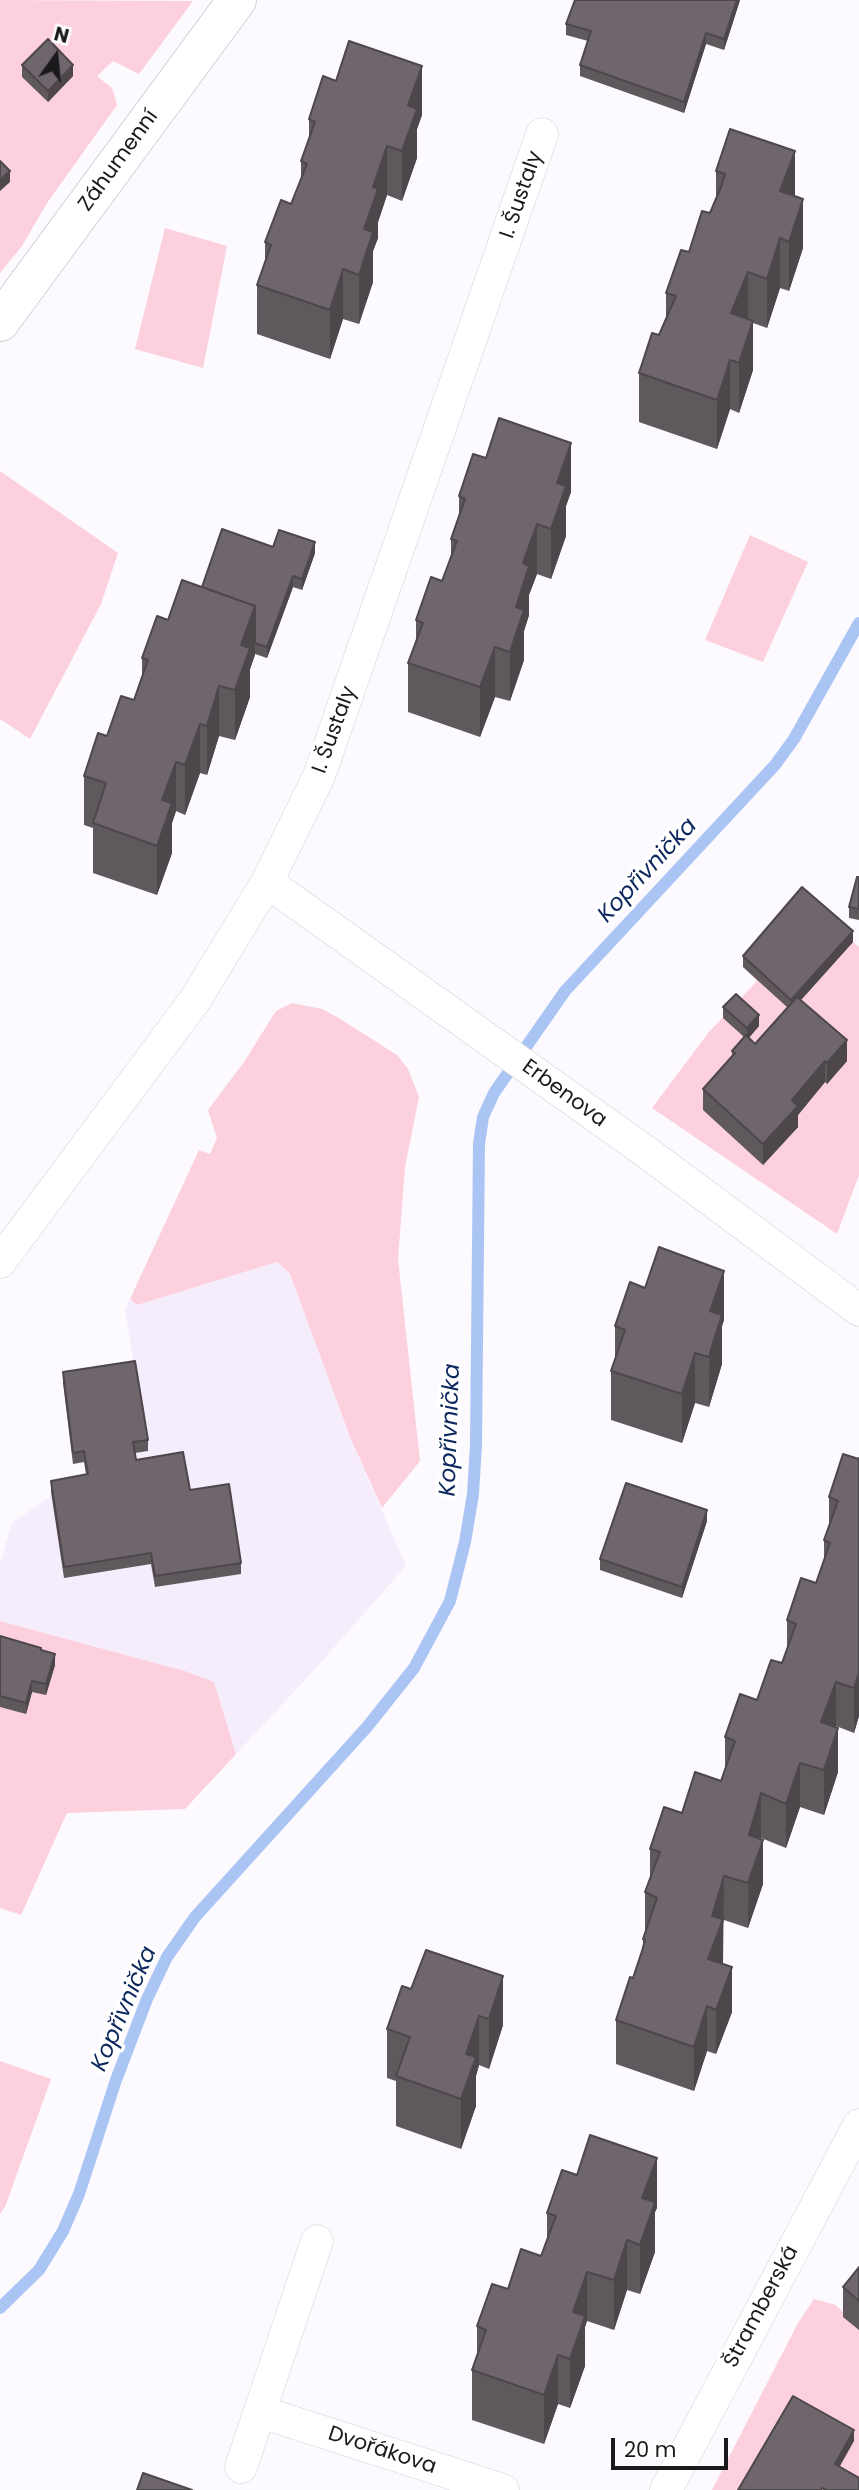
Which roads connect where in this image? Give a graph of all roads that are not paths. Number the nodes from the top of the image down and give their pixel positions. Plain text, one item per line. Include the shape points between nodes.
1 (237, 0) edge
2 (542, 134) dead end
3 (0, 322) edge
4 (267, 882) junction
5 (0, 1262) edge
6 (859, 1310) edge
7 (859, 2125) edge
8 (317, 2241) dead end
9 (261, 2412) junction
10 (242, 2467) dead end
11 (503, 2490) edge
12 (666, 2490) edge

1 - 3 main road, Záhumenní
2 - 4 street, I. Šustaly via 319,776
4 - 5 street, I. Šustaly via 195,1000
4 - 6 street, Erbenova via 778,1247
7 - 12 street, Štramberská
8 - 9 street
9 - 10 street
9 - 11 street, Dvořákova

